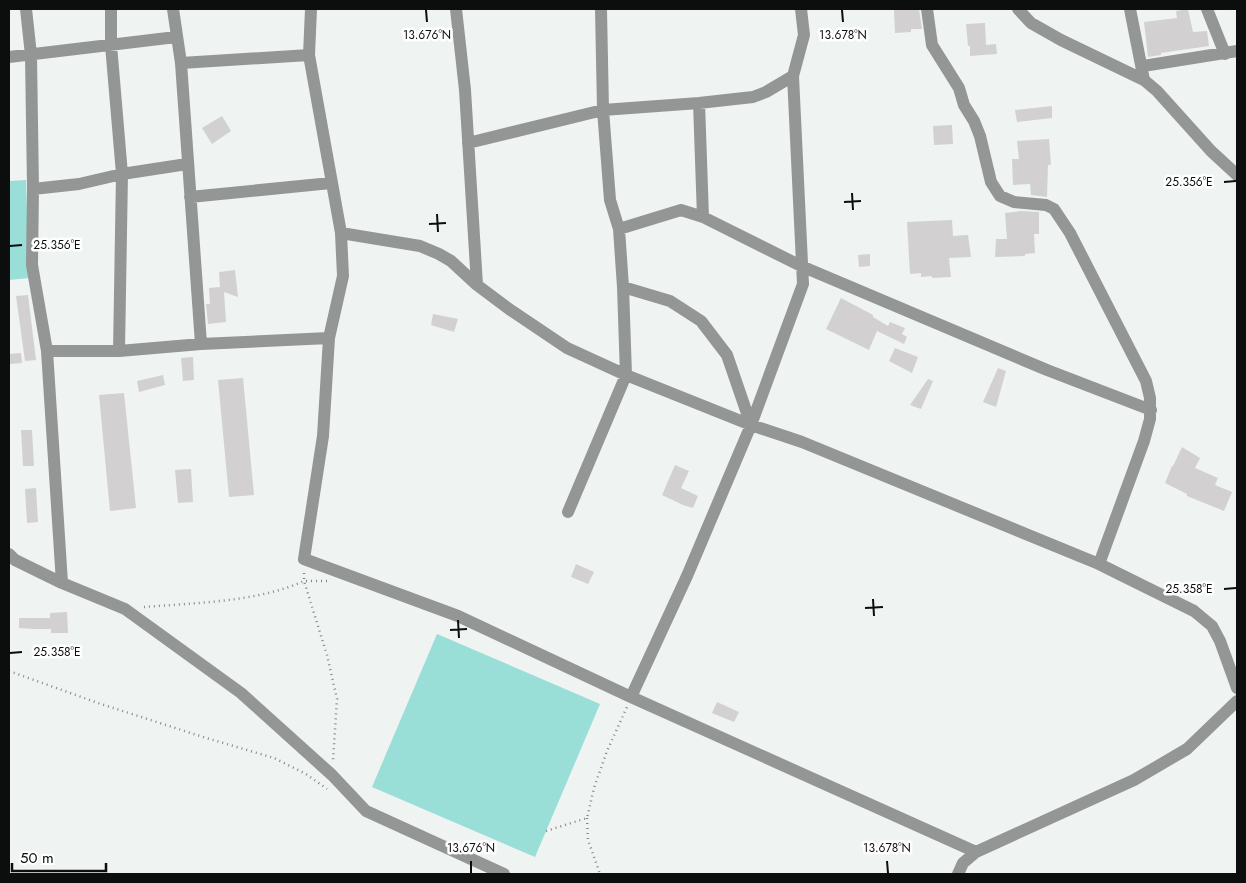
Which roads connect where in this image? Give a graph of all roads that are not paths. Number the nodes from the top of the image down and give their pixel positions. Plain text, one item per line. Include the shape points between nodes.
1 (26, 9) edge
2 (111, 9) edge
3 (173, 9) edge
4 (311, 9) edge
5 (456, 9) edge
6 (600, 9) edge
7 (801, 9) edge
8 (927, 9) edge
9 (1018, 9) edge
10 (1130, 9) edge
11 (1207, 9) edge
12 (176, 37) junction
13 (111, 45) junction
14 (1231, 52) edge
15 (31, 55) junction
16 (309, 55) junction
17 (9, 57) edge
18 (180, 64) junction
19 (1143, 66) junction
20 (793, 76) junction
21 (1144, 80) junction
22 (699, 104) junction
23 (603, 110) junction
24 (468, 143) junction
25 (187, 164) junction
26 (122, 174) junction
27 (1237, 175) edge
28 (331, 183) junction
29 (33, 189) junction
30 (190, 196) junction
31 (703, 217) junction
32 (619, 229) junction
33 (341, 233) junction
34 (801, 266) junction
35 (477, 285) junction
36 (623, 287) junction
37 (329, 338) junction
38 (201, 344) junction
39 (47, 350) junction
40 (119, 351) junction
41 (626, 375) junction
42 (1151, 410) junction
43 (751, 425) junction
44 (568, 512) dead end
45 (9, 554) edge
46 (1099, 564) junction
47 (62, 583) junction
48 (1237, 688) edge
49 (631, 697) junction
50 (1237, 701) edge
51 (976, 852) junction
52 (504, 874) edge
53 (958, 874) edge

1 - 15 street
2 - 13 street
3 - 12 street
4 - 16 street
5 - 24 street
6 - 23 street
7 - 20 street via 804,35
8 - 42 street via 932,45 959,88 974,121 991,182 1000,196 1020,204 1046,205 1060,217 1146,381
9 - 21 street via 1031,23 1053,36
10 - 19 street
11 - 14 street
12 - 13 street
12 - 18 street
13 - 15 street
13 - 26 street
14 - 19 street
15 - 17 street
15 - 29 street
16 - 18 street
16 - 28 street
18 - 25 street
19 - 21 street
20 - 22 street via 753,97
20 - 34 street
21 - 27 street
22 - 23 street
22 - 31 street
23 - 24 street
23 - 32 street via 610,200
24 - 35 street
25 - 26 street
25 - 30 street
26 - 29 street via 79,184
26 - 40 street
28 - 30 street
28 - 33 street
29 - 39 street via 32,265
30 - 38 street
31 - 32 street via 682,210
31 - 34 street
32 - 36 street
33 - 35 street via 420,246 451,261
33 - 37 street via 343,276
34 - 42 street via 1047,370
34 - 43 street via 803,284
35 - 41 street via 567,348
36 - 41 street
36 - 43 street via 670,301 701,321 727,355
37 - 38 street
37 - 49 street via 323,436 304,559 458,616
38 - 40 street
39 - 40 street
39 - 47 street
41 - 43 street
41 - 44 street
42 - 46 street via 1144,441
43 - 46 street via 802,442
43 - 49 street
45 - 47 street
46 - 48 street via 1194,611 1212,626
47 - 52 street via 125,609 241,693 332,775 366,811
49 - 51 street
50 - 51 street via 1187,748 1142,775
51 - 53 street via 962,863

